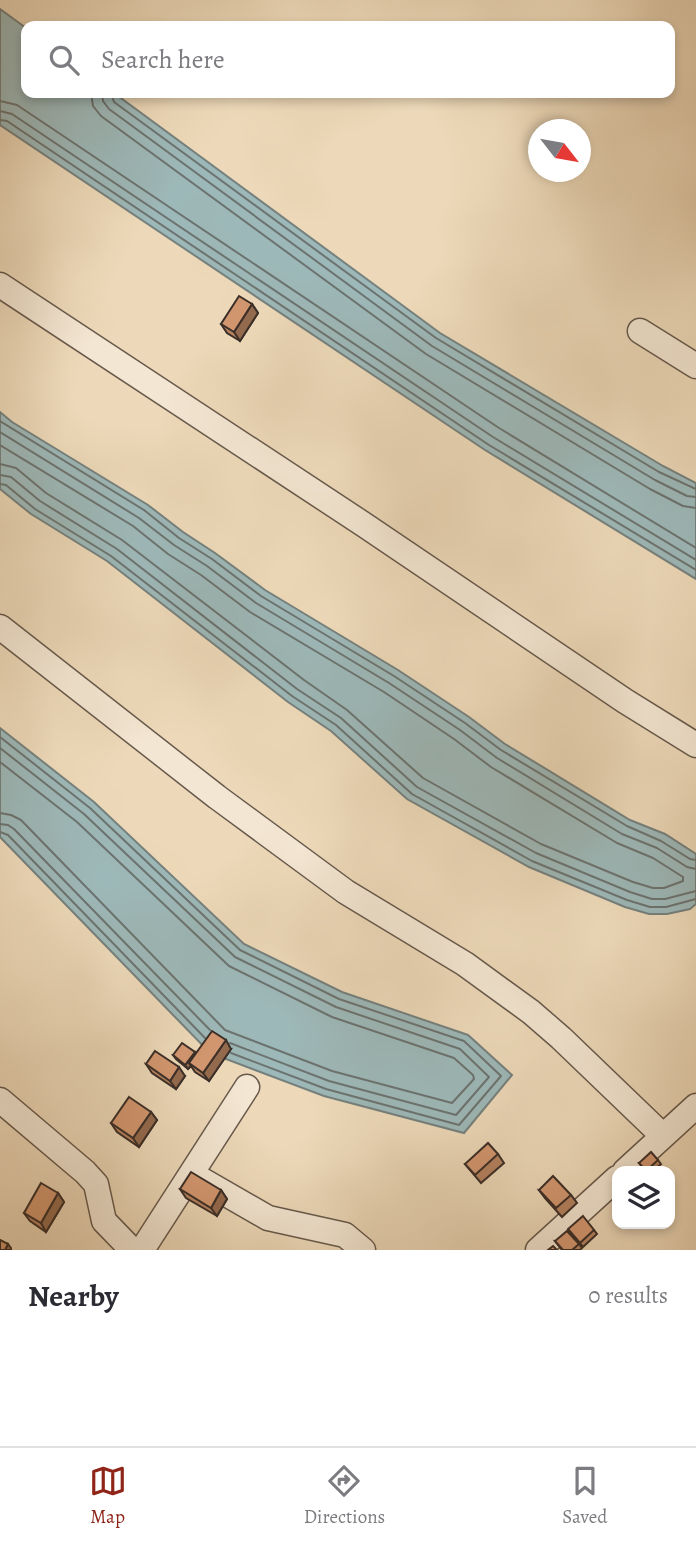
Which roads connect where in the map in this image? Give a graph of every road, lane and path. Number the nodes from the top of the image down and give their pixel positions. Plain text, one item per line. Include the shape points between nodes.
1 (0, 285) edge
2 (640, 331) dead end
3 (696, 366) edge
4 (0, 627) edge
5 (696, 745) edge
6 (247, 1087) dead end
7 (0, 1100) edge
8 (696, 1106) edge
9 (663, 1136) junction
10 (630, 1166) edge
11 (192, 1173) junction
12 (612, 1183) edge
13 (132, 1250) edge
14 (142, 1250) edge
15 (363, 1250) edge
16 (538, 1250) edge

1 - 5 street
2 - 3 street
4 - 9 street via 346,892 465,964 531,1012
6 - 11 street
7 - 13 street via 96,1184 104,1221
8 - 9 street
9 - 10 street
11 - 14 street
11 - 15 street via 268,1218 345,1235
12 - 16 street

